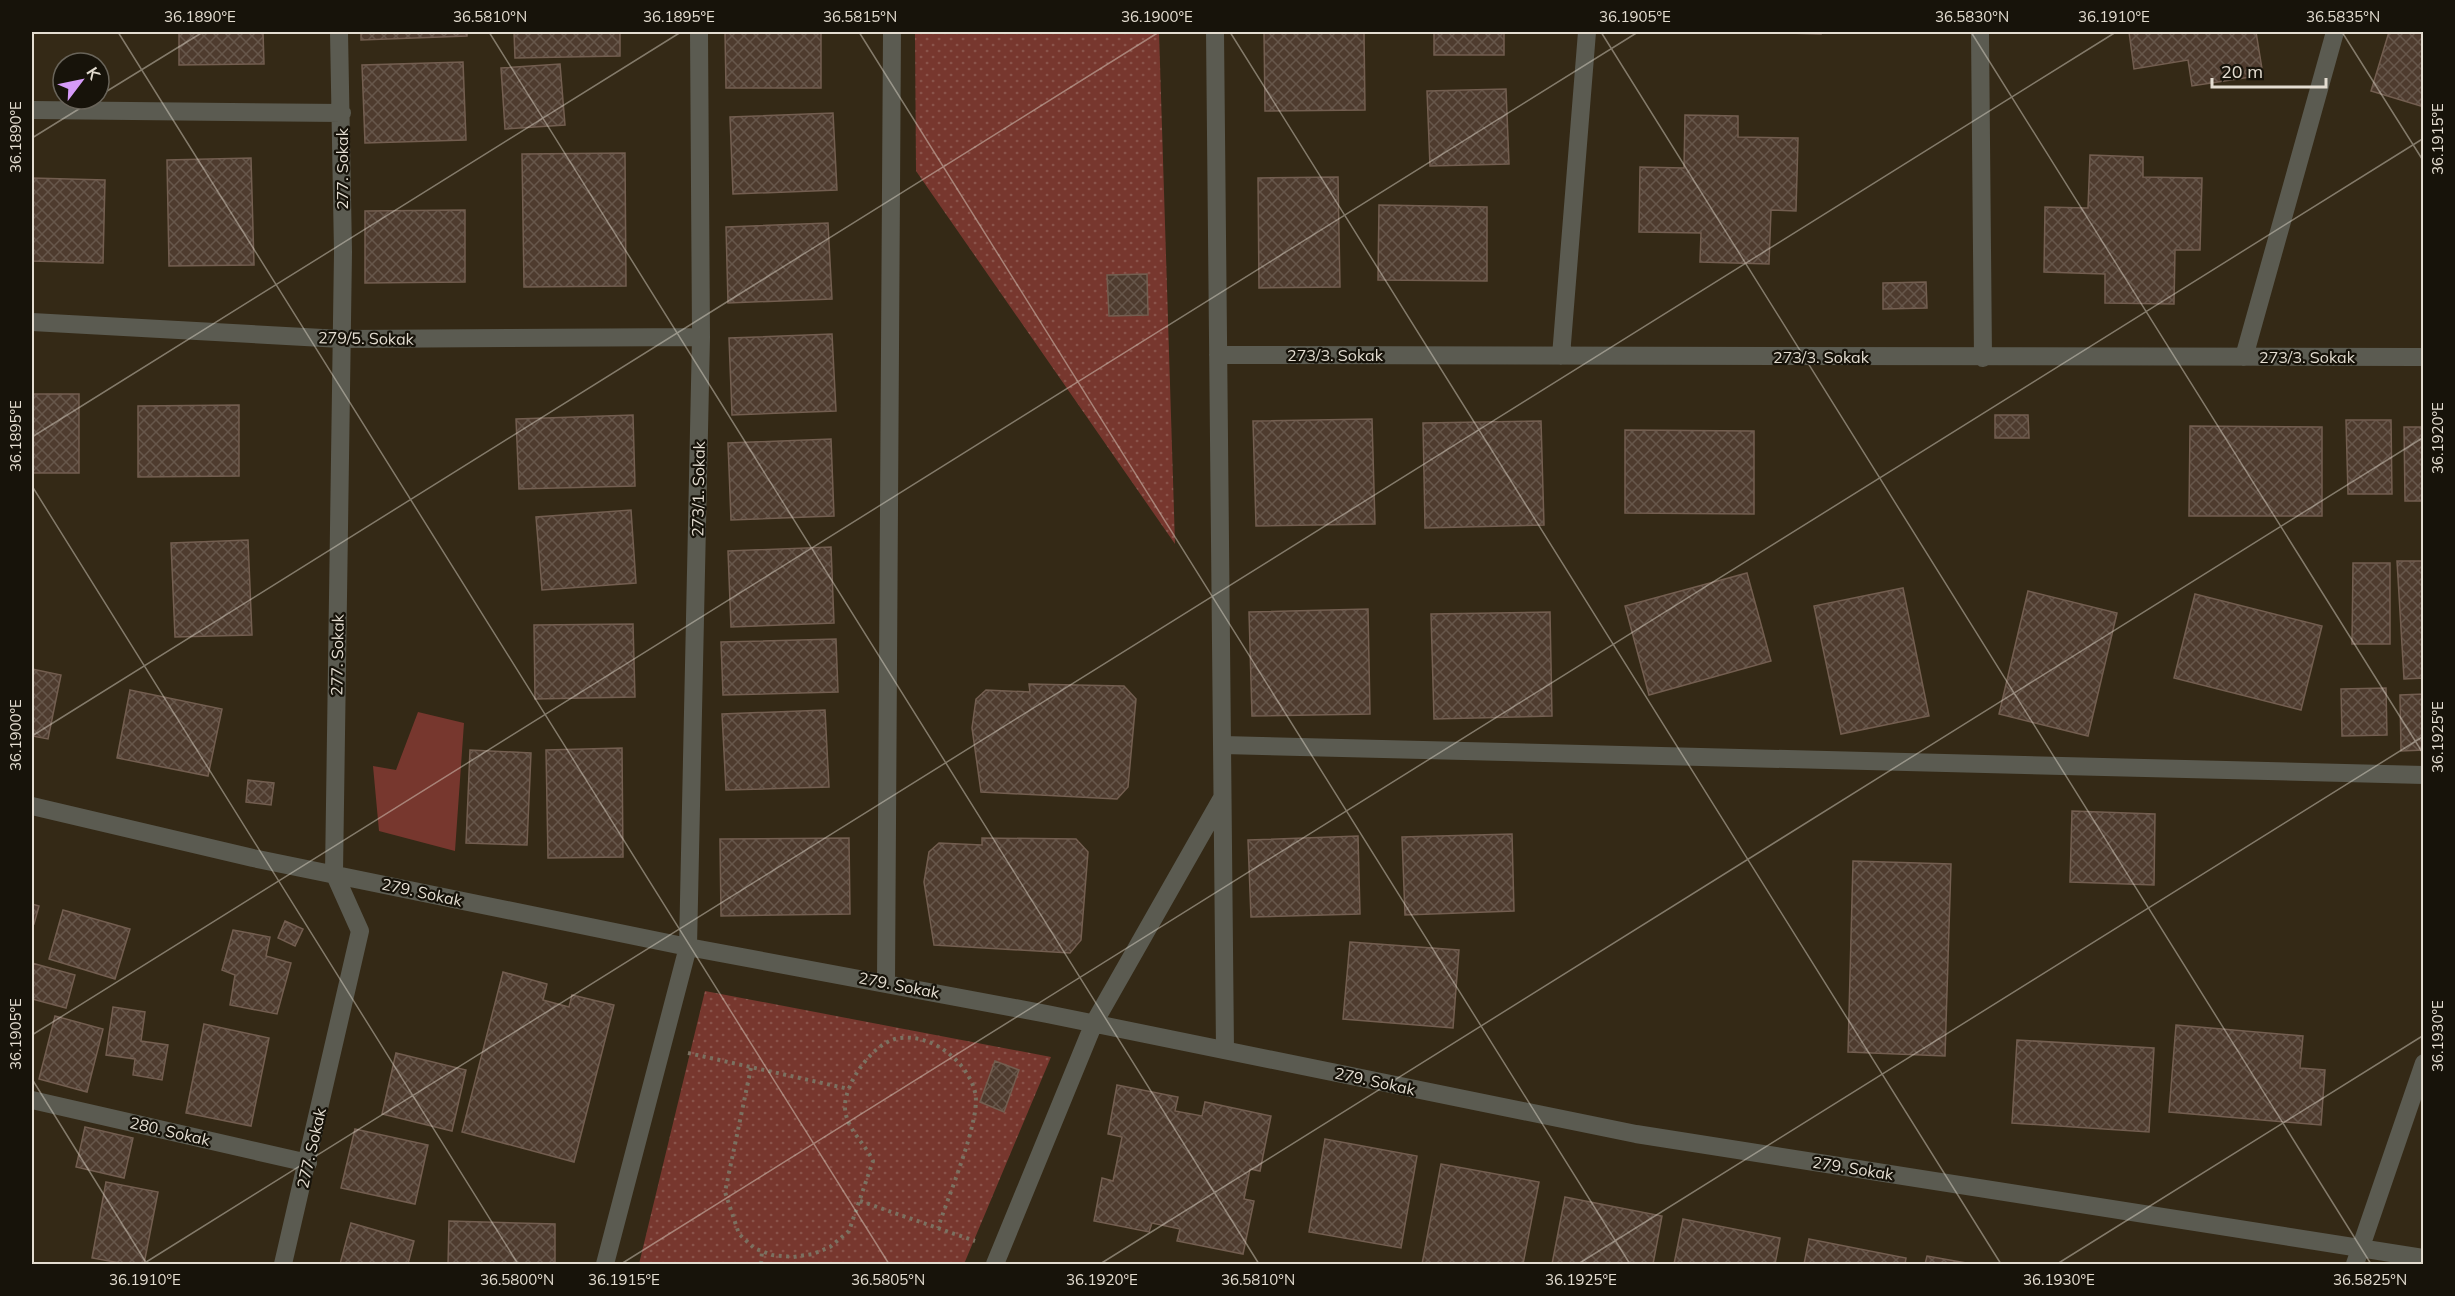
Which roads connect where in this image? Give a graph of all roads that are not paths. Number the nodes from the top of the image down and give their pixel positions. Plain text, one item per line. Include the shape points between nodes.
1 (339, 32) edge
2 (699, 32) edge
3 (892, 32) edge
4 (1215, 32) edge
5 (1587, 32) edge
6 (1980, 32) edge
7 (2335, 32) edge
8 (32, 110) edge
9 (342, 113) junction
10 (32, 322) edge
11 (701, 337) junction
12 (341, 339) junction
13 (1218, 355) junction
14 (1561, 356) junction
15 (2244, 357) junction
16 (2424, 357) edge
17 (1983, 358) junction
18 (1223, 745) junction
19 (2424, 775) edge
20 (1223, 796) junction
21 (32, 806) edge
22 (334, 873) junction
23 (688, 947) junction
24 (886, 982) junction
25 (1094, 1023) junction
26 (1226, 1050) junction
27 (2424, 1063) edge
28 (32, 1100) edge
29 (308, 1163) junction
30 (2361, 1247) junction
31 (998, 1258) edge
32 (2422, 1259) edge
33 (283, 1264) edge
34 (605, 1264) edge
35 (2355, 1264) edge

1 - 9 street, 277. Sokak
2 - 11 street, 273/1. Sokak
3 - 24 street
4 - 13 street
5 - 14 street
6 - 17 street
7 - 15 street
8 - 9 street
9 - 12 street, 277. Sokak
10 - 12 street, 279/5. Sokak
11 - 12 street, 279/5. Sokak
11 - 23 street, 273/1. Sokak
12 - 22 street, 277. Sokak
13 - 14 street, 273/3. Sokak
13 - 18 street
14 - 17 street, 273/3. Sokak
15 - 16 street, 273/3. Sokak
15 - 17 street, 273/3. Sokak
18 - 19 street
18 - 20 street
20 - 25 street
20 - 26 street
21 - 22 street, 279. Sokak
22 - 23 street, 279. Sokak
22 - 29 street, 277. Sokak via 360,931
23 - 24 street, 279. Sokak
23 - 34 street, 273/1. Sokak
24 - 25 street, 279. Sokak
25 - 26 street, 279. Sokak
25 - 31 street
26 - 30 street, 279. Sokak via 1636,1134
27 - 30 street
28 - 29 street, 280. Sokak
29 - 33 street, 277. Sokak
30 - 32 street, 279. Sokak
30 - 35 street

